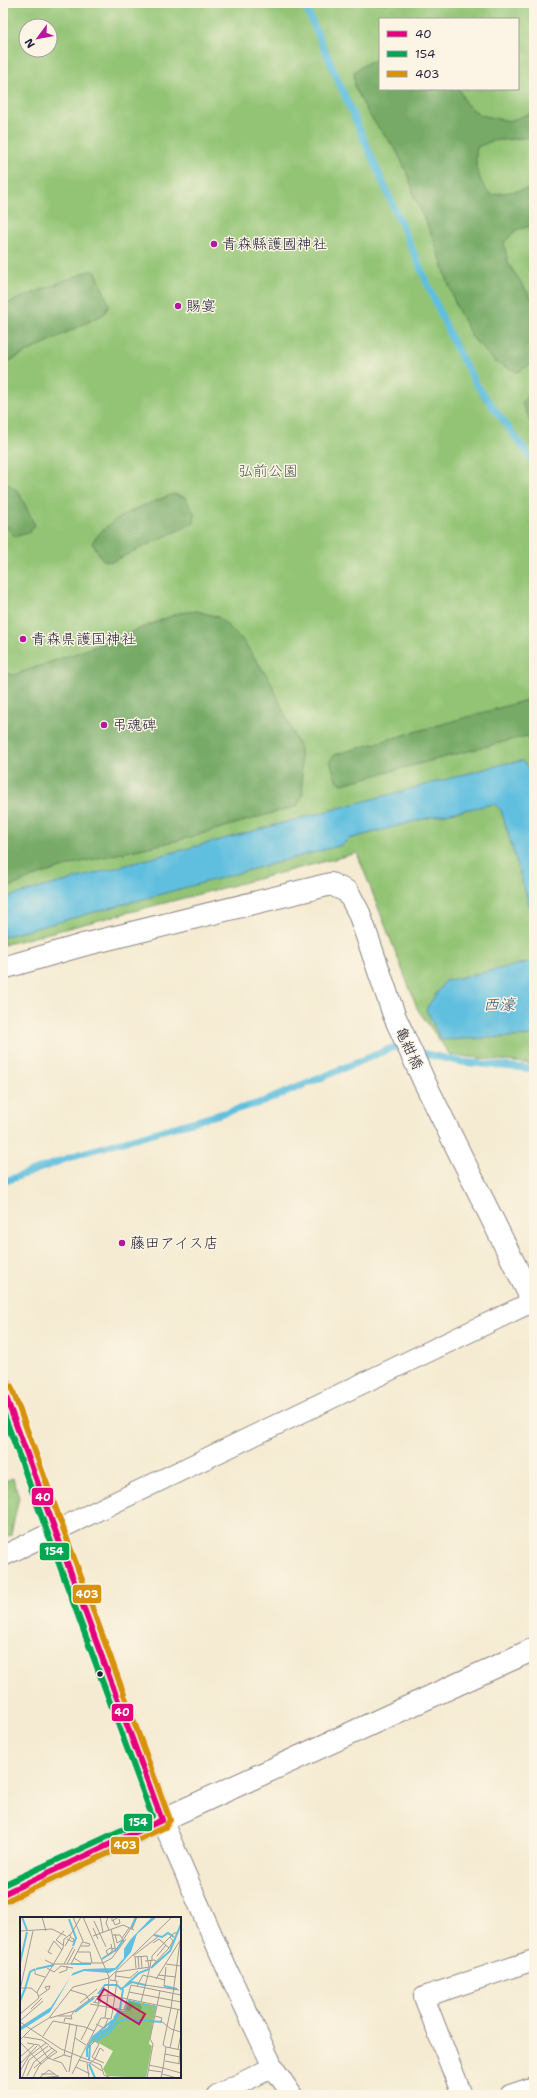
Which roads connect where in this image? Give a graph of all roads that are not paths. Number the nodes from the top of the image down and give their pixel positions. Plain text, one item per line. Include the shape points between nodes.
1 (3, 968) edge
2 (534, 1302) edge
3 (3, 1389) edge
4 (56, 1531) junction
5 (3, 1556) edge
6 (534, 1649) edge
7 (162, 1820) junction
8 (3, 1894) edge
9 (534, 1960) edge
10 (273, 2067) junction
11 (534, 2087) edge
12 (217, 2095) edge
13 (292, 2095) edge
14 (462, 2095) edge
15 (510, 2095) edge

1 - 2 street, 亀紺橋 via 83,945 331,884 348,892 359,913 394,1015
2 - 4 street
3 - 4 main road
4 - 5 street
4 - 7 main road
6 - 7 street
7 - 8 main road
7 - 10 street
9 - 14 street via 424,1997
10 - 12 street
10 - 13 street
11 - 15 street

